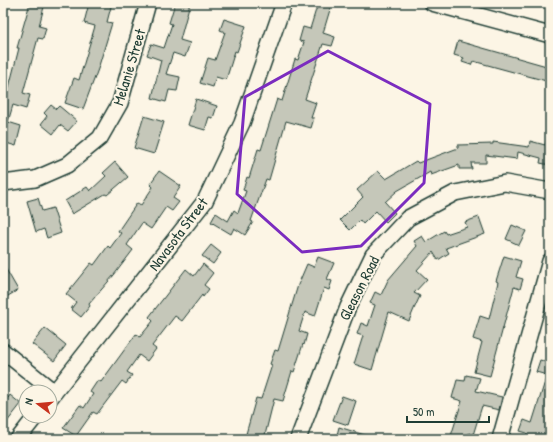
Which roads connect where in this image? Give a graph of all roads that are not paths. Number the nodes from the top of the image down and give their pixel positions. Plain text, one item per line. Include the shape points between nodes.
1 (148, 3) edge
2 (284, 3) edge
3 (432, 3) edge
4 (550, 35) edge
5 (3, 183) edge
6 (550, 191) edge
7 (550, 261) edge
8 (3, 351) edge
9 (40, 384) edge
10 (58, 387) edge
11 (30, 424) edge
12 (18, 439) edge
13 (298, 439) edge
14 (500, 439) edge

1 - 5 street, Melanie Street via 120,103 100,138 67,165 35,179
2 - 10 street, Navasota Street via 242,123 205,201
3 - 4 street
6 - 13 street, Gleason Road via 505,183 455,193 408,218 373,255 348,307
7 - 14 street
8 - 9 street
11 - 12 street

